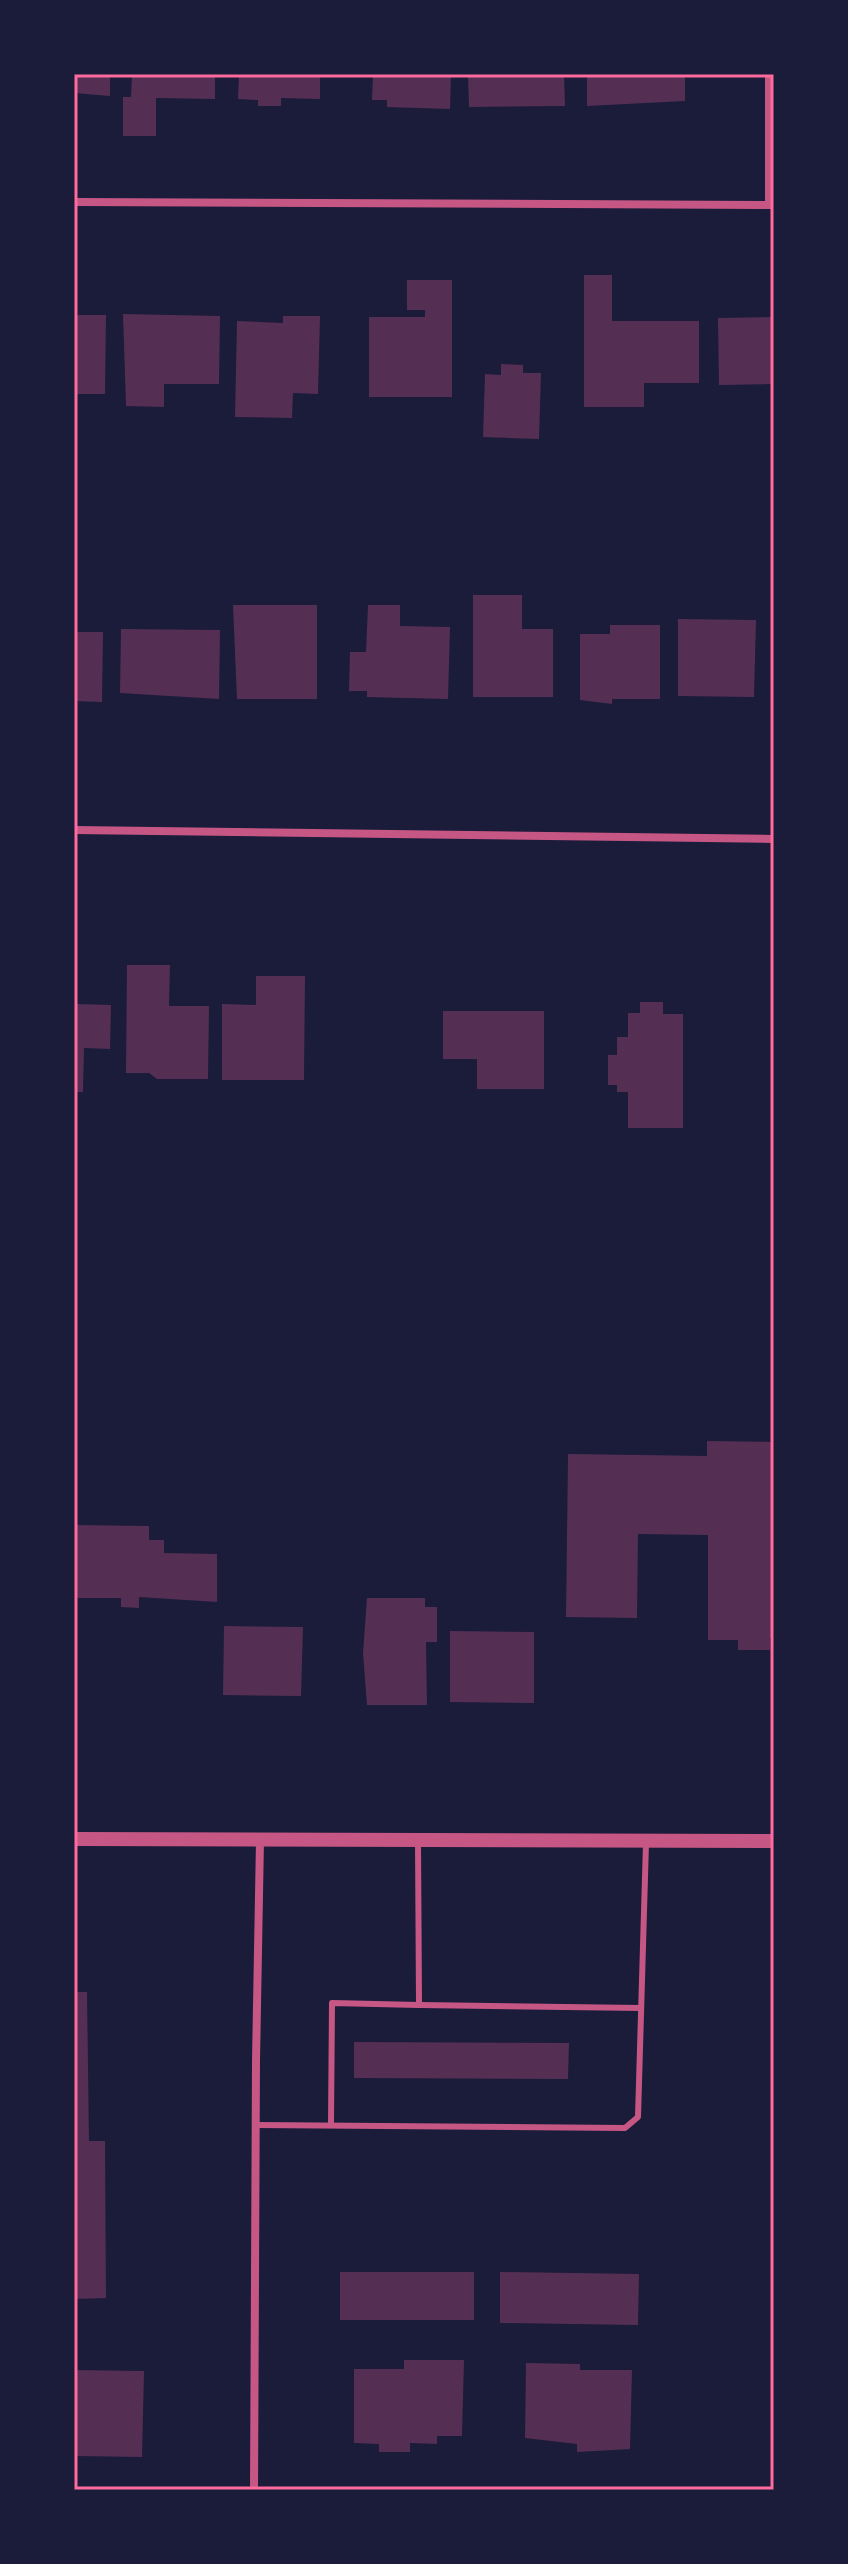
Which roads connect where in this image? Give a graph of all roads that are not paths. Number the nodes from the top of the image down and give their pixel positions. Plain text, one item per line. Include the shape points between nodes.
1 (769, 74) edge
2 (74, 202) edge
3 (771, 205) edge
4 (74, 830) edge
5 (774, 839) edge
6 (74, 1839) edge
7 (260, 1840) junction
8 (418, 1841) junction
9 (774, 1841) edge
10 (646, 1842) junction
11 (419, 2005) junction
12 (641, 2008) junction
13 (331, 2124) junction
14 (256, 2125) junction
15 (254, 2490) edge

1 - 3 street
2 - 3 street
4 - 5 street
6 - 7 street
7 - 8 street
7 - 14 street
8 - 10 street
8 - 11 lane
9 - 10 street
10 - 12 lane
11 - 12 lane
11 - 13 lane via 332,2003
12 - 13 lane via 638,2117 625,2128
13 - 14 lane
14 - 15 street

